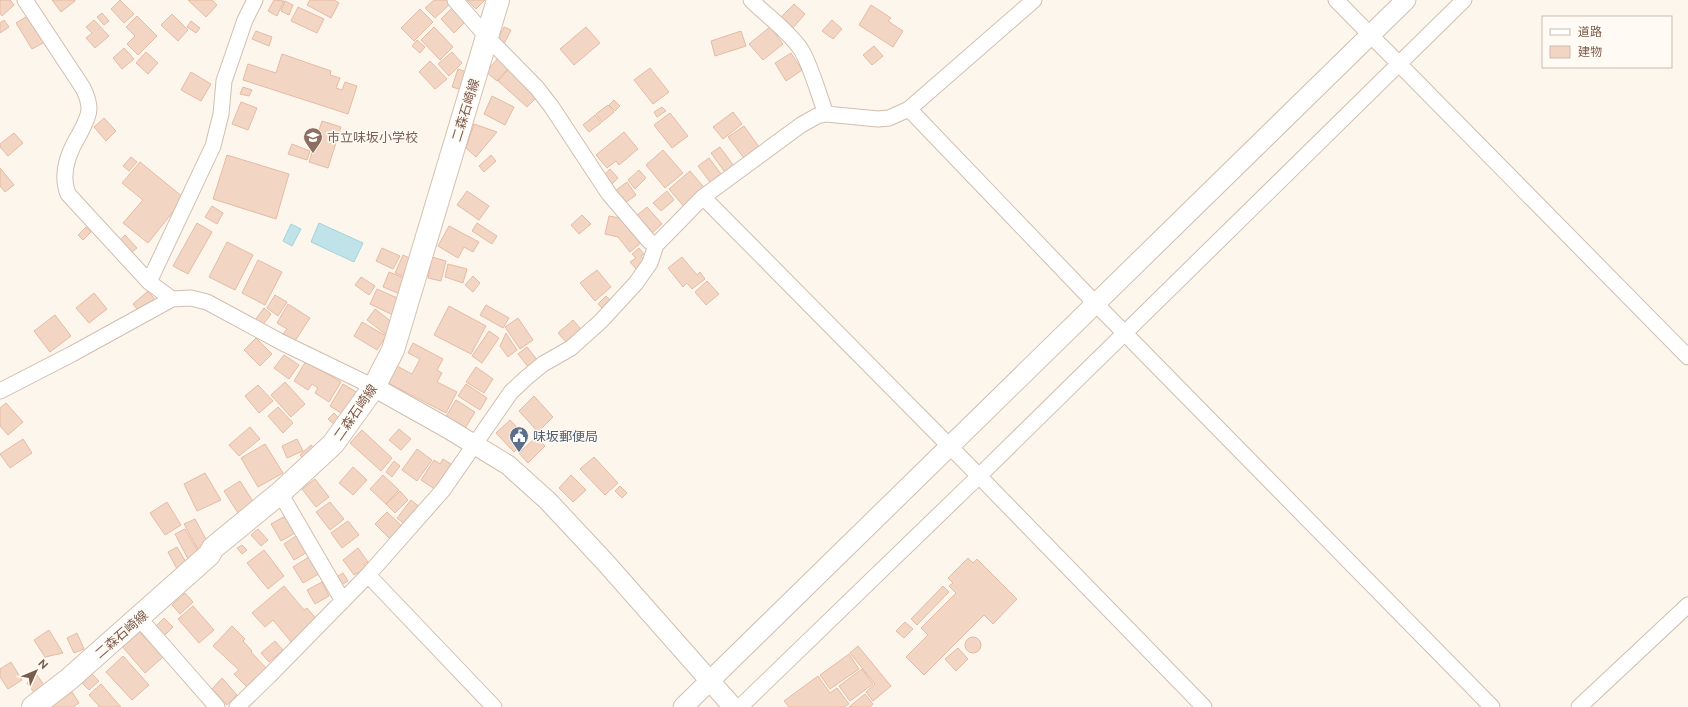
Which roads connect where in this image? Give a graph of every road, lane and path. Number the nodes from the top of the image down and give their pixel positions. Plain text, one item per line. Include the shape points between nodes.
1 (25, 0) edge
2 (255, 0) edge
3 (455, 0) edge
4 (498, 0) edge
5 (752, 0) edge
6 (1034, 0) edge
7 (1336, 0) edge
8 (1406, 0) edge
9 (1464, 0) edge
10 (1371, 35) junction
11 (487, 37) junction
12 (1400, 63) junction
13 (908, 109) junction
14 (826, 114) junction
15 (703, 197) junction
16 (656, 245) junction
17 (149, 282) junction
18 (172, 299) junction
19 (1096, 304) junction
20 (1124, 332) junction
21 (1688, 357) edge
22 (374, 387) junction
23 (0, 391) edge
24 (475, 445) junction
25 (950, 447) junction
26 (979, 476) junction
27 (280, 493) junction
28 (368, 575) junction
29 (343, 601) junction
30 (1688, 605) edge
31 (139, 618) junction
32 (709, 682) junction
33 (33, 707) edge
34 (217, 707) edge
35 (237, 707) edge
36 (494, 707) edge
37 (683, 707) edge
38 (732, 707) edge
39 (740, 707) edge
40 (1204, 707) edge
41 (1492, 707) edge
42 (1579, 707) edge

1 - 17 street via 83,88 88,101 87,117 66,163 64,181 68,194
2 - 17 street via 245,20 224,81 221,114 213,146
3 - 11 street
4 - 11 main road, 二森石崎線
5 - 14 street via 800,48
6 - 13 street
7 - 10 street
8 - 10 street
9 - 12 street
10 - 12 street
10 - 19 street
11 - 16 street via 537,88 609,194 648,241
11 - 22 main road, 二森石崎線 via 393,350
12 - 20 street
12 - 21 street
13 - 14 street via 888,118 878,119
13 - 19 street
14 - 15 street via 801,125
15 - 16 street
15 - 25 street
16 - 24 street via 650,262 630,291 571,348 543,364 511,392
17 - 18 street
18 - 22 street via 191,298 207,302
18 - 23 street
19 - 20 street
19 - 25 street
20 - 26 street
20 - 41 street
22 - 24 street
22 - 27 main road, 二森石崎線 via 333,444
24 - 28 street via 443,490
24 - 32 street via 508,465 548,500
25 - 26 street
25 - 32 street
26 - 39 street
26 - 40 street
27 - 29 street
27 - 31 main road, 二森石崎線 via 213,548 210,555
28 - 29 street
28 - 36 street
29 - 35 street
30 - 42 street
31 - 33 main road, 二森石崎線
31 - 34 street
32 - 37 street
32 - 38 street

